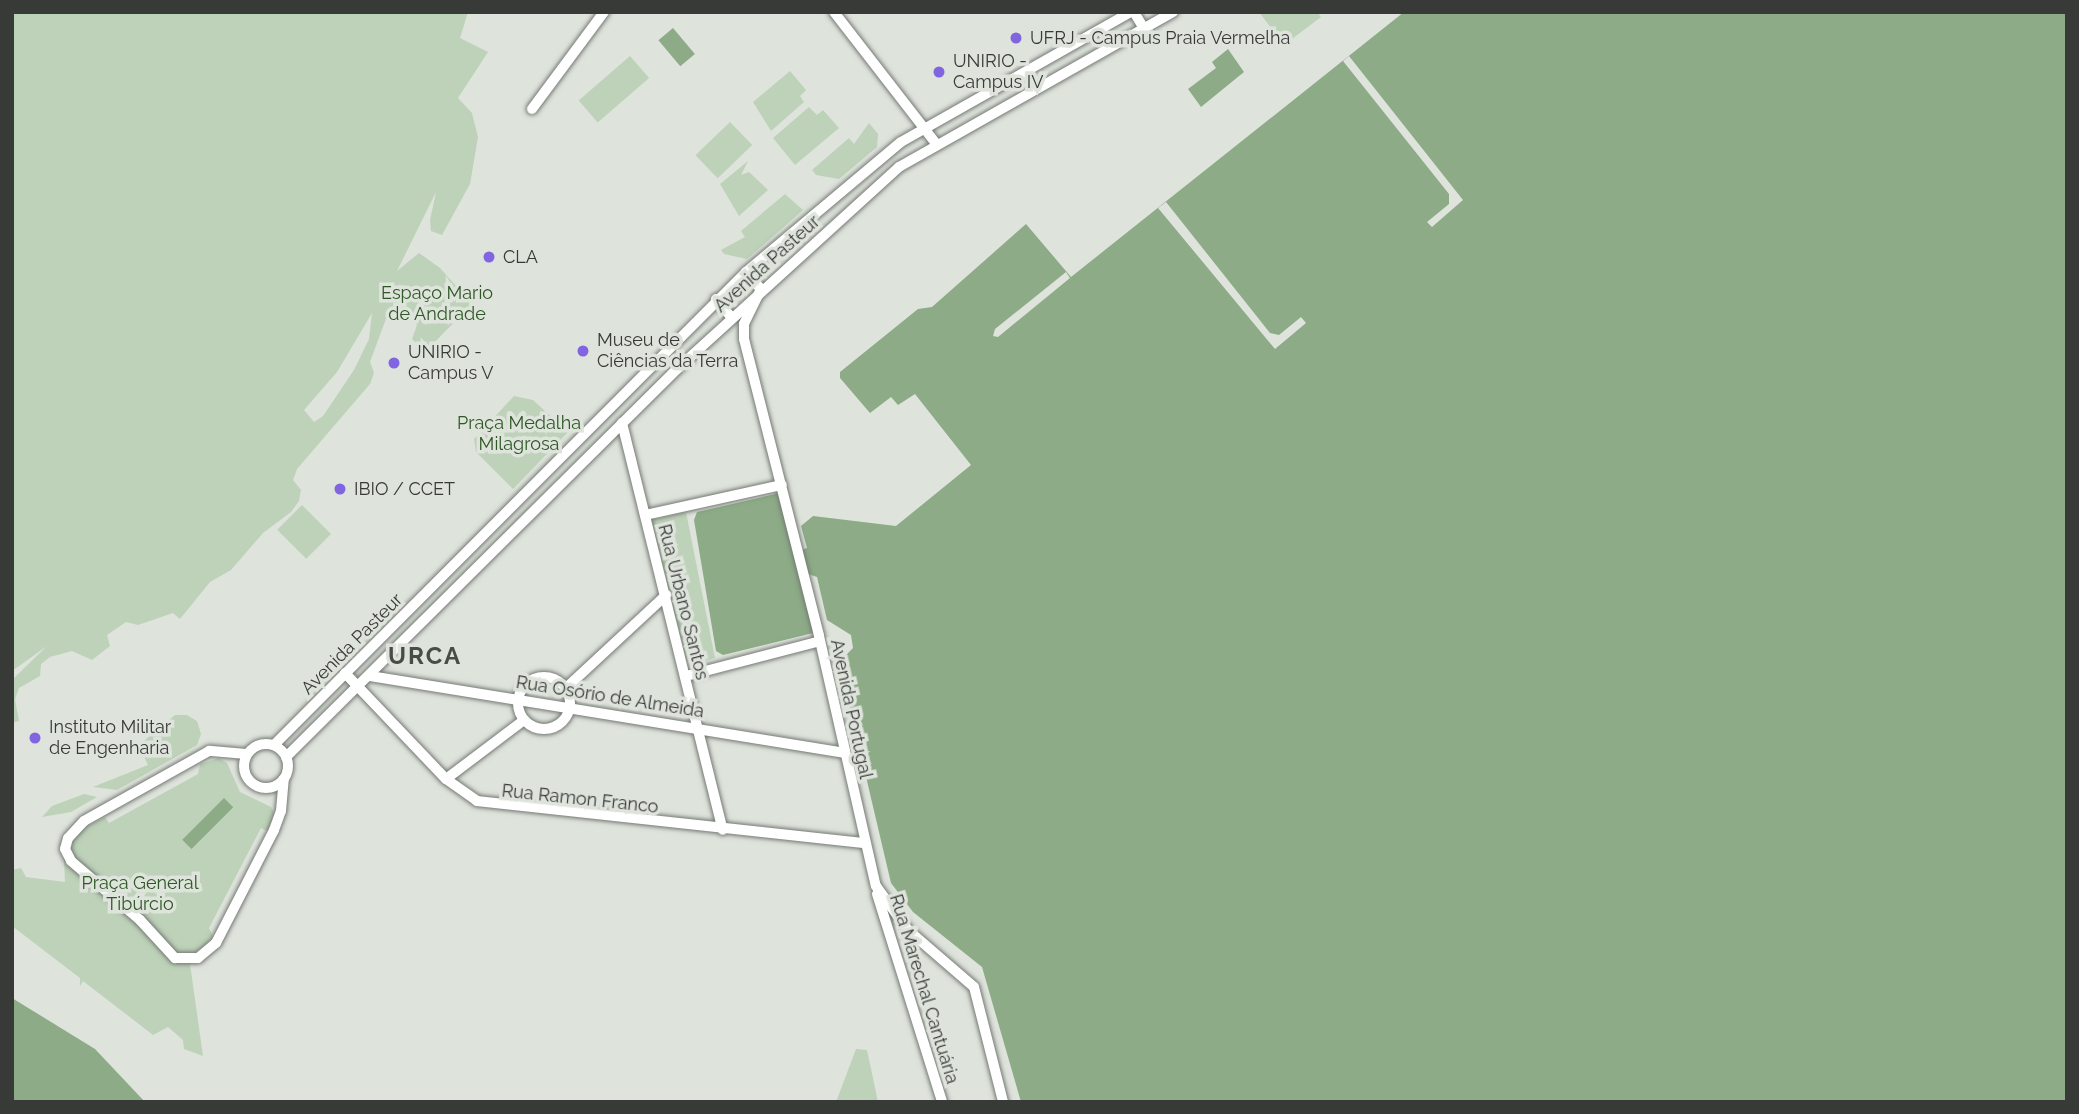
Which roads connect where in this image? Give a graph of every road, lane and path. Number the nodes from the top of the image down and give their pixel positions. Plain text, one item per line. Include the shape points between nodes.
1 (604, 12) edge
2 (834, 12) edge
3 (1132, 12) edge
4 (1173, 12) edge
5 (1145, 30) junction
6 (532, 108) dead end
7 (926, 127) junction
8 (937, 145) junction
9 (746, 272) junction
10 (761, 289) junction
11 (716, 299) junction
12 (731, 317) junction
13 (622, 423) junction
14 (783, 489) junction
15 (645, 515) junction
16 (430, 588) junction
17 (666, 595) junction
18 (444, 601) junction
19 (820, 639) junction
20 (345, 673) junction
21 (370, 676) junction
22 (686, 676) junction
23 (358, 687) junction
24 (566, 688) junction
25 (518, 699) junction
26 (570, 708) junction
27 (524, 720) junction
28 (699, 727) junction
29 (274, 745) junction
30 (844, 753) junction
31 (246, 754) junction
32 (286, 757) junction
33 (284, 779) junction
34 (446, 779) junction
35 (723, 830) junction
36 (863, 843) junction
37 (876, 886) junction
38 (908, 930) junction
39 (888, 936) junction
40 (942, 1102) edge
41 (1003, 1102) edge

1 - 6 street
2 - 7 street
3 - 5 street
3 - 7 street, Avenida Pasteur
4 - 5 street, Avenida Pasteur
5 - 8 street, Avenida Pasteur
7 - 8 street
7 - 9 street, Avenida Pasteur via 894,147
8 - 10 street, Avenida Pasteur via 898,167
9 - 10 street
9 - 11 street, Avenida Pasteur
10 - 12 street, Avenida Pasteur
10 - 14 street, Avenida Portugal via 744,324 744,339
11 - 12 street
11 - 16 street, Avenida Pasteur
12 - 13 street, Avenida Pasteur
13 - 15 street, Rua Urbano Santos
13 - 18 street, Avenida Pasteur
14 - 15 street
14 - 19 street, Avenida Portugal
15 - 17 street, Rua Urbano Santos
16 - 18 street
16 - 20 street, Avenida Pasteur
17 - 22 street, Rua Urbano Santos
17 - 24 street
18 - 21 street, Avenida Pasteur
19 - 22 street
19 - 30 street, Avenida Portugal
20 - 23 street, Rua Ramon Franco
20 - 29 street, Avenida Pasteur
21 - 23 street, Avenida Pasteur
21 - 25 street, Rua Osório de Almeida
22 - 28 street, Rua Urbano Santos
23 - 32 street, Avenida Pasteur
23 - 34 street, Rua Ramon Franco
24 - 25 street via 551,678 534,679
24 - 26 street
25 - 26 street, Rua Osório de Almeida
25 - 27 street
26 - 27 street via 564,721 551,729 536,729
26 - 28 street, Rua Osório de Almeida
27 - 34 street
28 - 30 street, Rua Osório de Almeida
28 - 35 street, Rua Urbano Santos
29 - 31 street via 258,745
29 - 32 street
30 - 36 street, Avenida Portugal
31 - 33 street via 243,769 250,782 271,788
31 - 33 street via 209,751 84,821 68,838 65,849 71,861 140,920 175,958 198,958 216,943 274,830
32 - 33 street
34 - 35 street, Rua Ramon Franco via 466,795 490,805
35 - 36 street, Rua Ramon Franco
36 - 37 street, Avenida Portugal
37 - 38 street, Avenida Portugal
37 - 39 street, Rua Marechal Cantuária
38 - 39 street
38 - 41 street, Avenida Portugal via 974,987
39 - 40 street, Rua Marechal Cantuária

